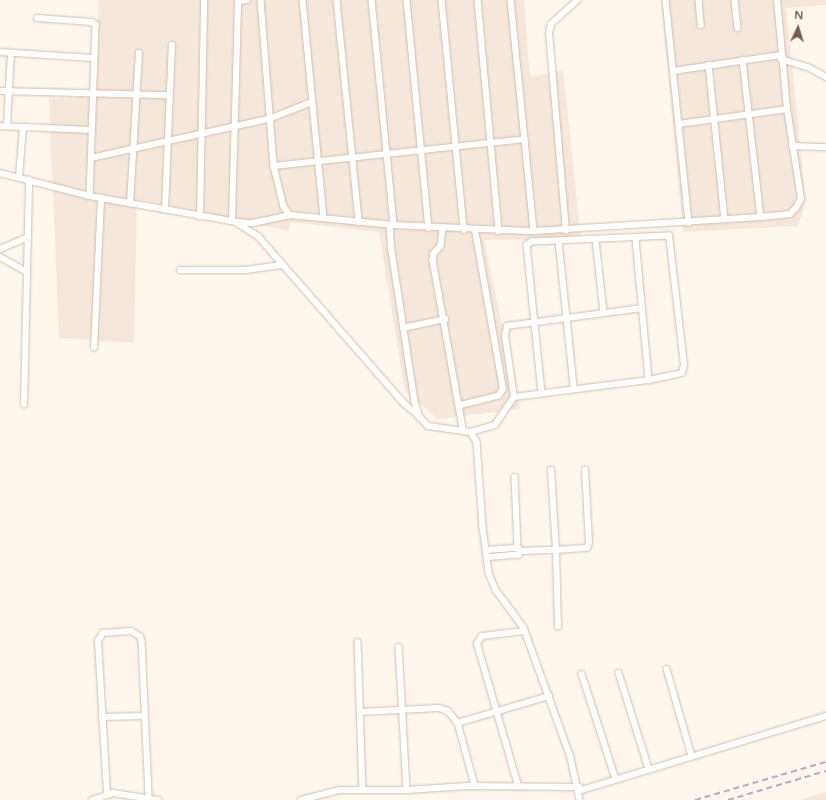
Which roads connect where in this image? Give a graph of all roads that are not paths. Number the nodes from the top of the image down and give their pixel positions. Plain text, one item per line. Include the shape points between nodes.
1 (204, 0) edge
2 (238, 0) edge
3 (247, 0) edge
4 (262, 0) edge
5 (303, 0) edge
6 (337, 0) edge
7 (372, 0) edge
8 (407, 0) edge
9 (442, 0) edge
10 (478, 0) edge
11 (511, 0) edge
12 (578, 0) edge
13 (666, 0) edge
14 (699, 0) edge
15 (736, 0) edge
16 (777, 0) edge
17 (37, 18) dead end
18 (701, 25) dead end
19 (738, 28) dead end
20 (172, 45) dead end
21 (0, 52) edge
22 (11, 53) junction
23 (140, 54) dead end
24 (781, 57) junction
25 (93, 58) junction
26 (743, 60) junction
27 (709, 65) junction
28 (673, 71) junction
29 (826, 77) edge
30 (0, 91) edge
31 (9, 91) junction
32 (92, 93) junction
33 (137, 94) junction
34 (169, 95) junction
35 (312, 102) junction
36 (787, 109) junction
37 (749, 114) junction
38 (269, 119) junction
39 (713, 119) junction
40 (679, 124) junction
41 (0, 126) edge
42 (7, 126) junction
43 (236, 126) junction
44 (23, 127) junction
45 (91, 130) junction
46 (203, 134) junction
47 (525, 140) junction
48 (167, 142) junction
49 (491, 144) junction
50 (792, 146) junction
51 (457, 147) junction
52 (826, 147) edge
53 (134, 149) junction
54 (423, 150) junction
55 (387, 153) junction
56 (90, 158) junction
57 (353, 158) junction
58 (318, 161) junction
59 (274, 166) junction
60 (0, 173) edge
61 (19, 177) junction
62 (29, 180) junction
63 (90, 196) junction
64 (101, 198) junction
65 (130, 204) junction
66 (165, 210) junction
67 (290, 214) junction
68 (200, 217) junction
69 (761, 217) junction
70 (324, 218) junction
71 (725, 219) junction
72 (234, 222) junction
73 (359, 222) junction
74 (689, 223) junction
75 (392, 225) junction
76 (430, 228) junction
77 (443, 229) junction
78 (464, 230) junction
79 (475, 230) junction
80 (499, 231) junction
81 (534, 231) junction
82 (566, 231) junction
83 (28, 237) junction
84 (636, 239) junction
85 (596, 240) junction
86 (559, 241) junction
87 (0, 249) edge
88 (0, 257) edge
89 (283, 265) junction
90 (180, 270) dead end
91 (27, 272) junction
92 (642, 308) junction
93 (604, 313) junction
94 (568, 317) junction
95 (445, 319) junction
96 (534, 321) junction
97 (403, 328) junction
98 (94, 348) dead end
99 (649, 380) junction
100 (574, 387) junction
101 (542, 393) junction
102 (514, 397) junction
103 (24, 405) dead end
104 (461, 405) junction
105 (420, 417) junction
106 (463, 429) junction
107 (471, 432) junction
108 (551, 470) dead end
109 (585, 470) dead end
110 (514, 477) dead end
111 (486, 550) junction
112 (520, 550) junction
113 (556, 550) junction
114 (487, 558) junction
115 (558, 627) dead end
116 (525, 631) junction
117 (358, 642) dead end
118 (399, 647) dead end
119 (667, 669) dead end
120 (619, 673) dead end
121 (582, 674) dead end
122 (549, 696) junction
123 (402, 710) junction
124 (360, 712) junction
125 (496, 712) junction
126 (145, 716) junction
127 (826, 716) edge
128 (102, 717) junction
129 (458, 723) junction
130 (692, 756) junction
131 (649, 769) junction
132 (616, 780) junction
133 (475, 785) junction
134 (518, 786) junction
135 (579, 789) junction
136 (363, 790) junction
137 (407, 790) junction
138 (107, 793) junction
139 (141, 798) edge
140 (149, 798) junction
141 (94, 800) edge
142 (158, 800) edge
143 (300, 800) edge
144 (580, 800) edge

1 - 46 street
2 - 3 street
2 - 43 street
4 - 38 street
5 - 35 street
6 - 57 street
7 - 55 street
8 - 54 street
9 - 51 street
10 - 49 street
11 - 47 street
12 - 82 street via 551,24 549,33
13 - 28 street
14 - 18 street
15 - 19 street
16 - 24 street
17 - 25 street via 92,22 96,25
20 - 34 street
21 - 22 street
22 - 25 street
22 - 31 street
23 - 33 street
24 - 26 street
24 - 29 street
24 - 36 street
25 - 32 street
26 - 27 street
26 - 37 street
27 - 28 street
27 - 39 street
28 - 40 street
30 - 31 street
31 - 32 street
31 - 42 street
32 - 33 street
32 - 45 street
33 - 34 street
33 - 53 street
34 - 48 street
35 - 38 street
35 - 58 street
36 - 37 street
36 - 50 street
37 - 39 street
37 - 69 street
38 - 43 street
38 - 59 street
39 - 40 street
39 - 71 street
40 - 74 street
41 - 42 street
42 - 44 street
43 - 46 street
43 - 72 street
44 - 45 street
44 - 61 street
45 - 56 street
46 - 48 street
46 - 68 street
47 - 49 street
47 - 81 street
48 - 53 street
48 - 66 street
49 - 51 street
49 - 80 street
50 - 52 street
50 - 69 street via 801,199 790,214
51 - 54 street
51 - 78 street
53 - 56 street
53 - 65 street
54 - 55 street
54 - 76 street
55 - 57 street
55 - 75 street
56 - 63 street
57 - 58 street
57 - 73 street
58 - 59 street
58 - 70 street
59 - 67 street via 284,206
60 - 61 street
61 - 62 street
62 - 63 street
62 - 83 street
63 - 64 street
64 - 65 street
64 - 98 street
65 - 66 street
66 - 68 street
67 - 70 street
67 - 72 street via 253,223
68 - 72 street
69 - 71 street
70 - 73 street
71 - 74 street
72 - 89 street via 259,237
73 - 75 street
74 - 82 street
75 - 76 street
75 - 97 street
76 - 77 street
77 - 78 street
77 - 95 street via 442,246 434,254 433,260
78 - 79 street
79 - 80 street
79 - 104 street via 503,389 498,396
80 - 81 street
81 - 82 street
83 - 87 street
83 - 91 street
84 - 85 street
84 - 92 street
84 - 99 street via 666,236 670,239 684,365 680,375
85 - 86 street
85 - 93 street
86 - 94 street
86 - 96 street via 532,242 525,248
88 - 91 street
89 - 90 street via 246,270
89 - 105 street via 404,403
91 - 103 street
92 - 93 street
92 - 99 street
93 - 94 street
94 - 96 street
94 - 100 street
95 - 97 street
95 - 104 street
96 - 101 street
96 - 102 street via 510,325 505,330
97 - 105 street via 415,402
99 - 100 street
100 - 101 street
101 - 102 street
102 - 107 street via 495,425
104 - 106 street
105 - 106 street via 428,426
106 - 107 street
107 - 111 street via 477,442
108 - 113 street
109 - 113 street via 588,547
110 - 112 street
111 - 112 street
111 - 114 street
112 - 113 street
112 - 114 street via 519,555
113 - 115 street
114 - 116 street via 489,573 496,590
116 - 122 street
116 - 125 street via 482,636 479,639 477,649
117 - 124 street
118 - 123 street
119 - 130 street
120 - 131 street
121 - 132 street
122 - 125 street
122 - 135 street
123 - 124 street
123 - 129 street via 443,709
123 - 137 street
124 - 136 street
125 - 129 street
125 - 134 street
126 - 128 street
126 - 128 street via 142,641 140,636 131,631 103,634 98,641
126 - 140 street
127 - 130 street
128 - 138 street
129 - 133 street
130 - 131 street
131 - 132 street
132 - 135 street
133 - 134 street
133 - 137 street
134 - 135 street
135 - 144 street
136 - 137 street
136 - 143 street via 334,791
138 - 139 street
138 - 141 street
139 - 140 street
140 - 142 street

